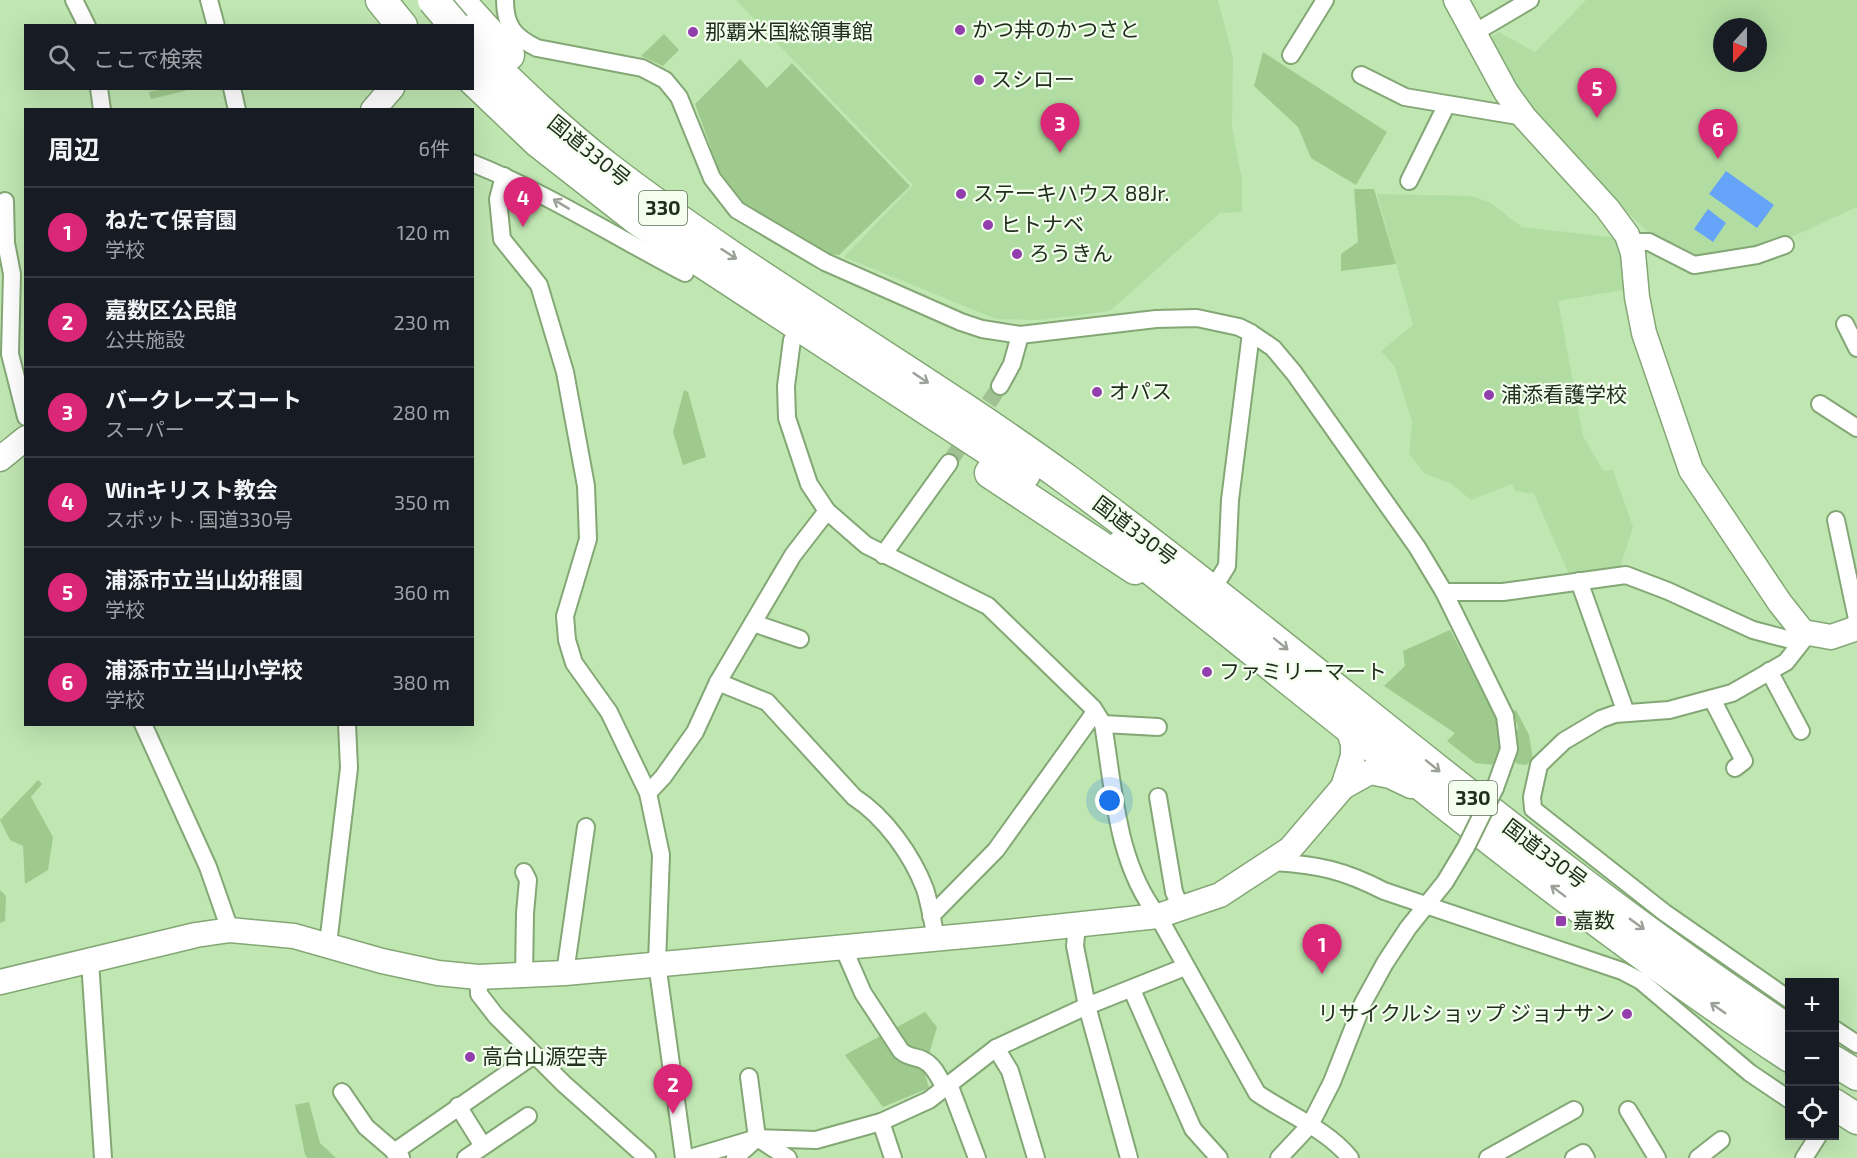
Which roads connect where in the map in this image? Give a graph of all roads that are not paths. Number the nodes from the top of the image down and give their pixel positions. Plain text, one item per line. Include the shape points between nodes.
1 (74, 0) edge
2 (209, 0) edge
3 (381, 0) edge
4 (405, 0) edge
5 (433, 0) edge
6 (505, 0) edge
7 (1325, 0) edge
8 (1456, 0) edge
9 (1530, 0) edge
10 (460, 12) edge
11 (86, 24) edge
12 (215, 24) edge
13 (400, 24) edge
14 (423, 24) edge
15 (473, 24) edge
16 (474, 25) edge
17 (1474, 33) junction
18 (474, 47) edge
19 (1291, 55) dead end
20 (1361, 75) dead end
21 (474, 82) edge
22 (99, 90) edge
23 (232, 90) edge
24 (390, 90) edge
25 (458, 90) edge
26 (1446, 106) junction
27 (102, 108) edge
28 (237, 108) edge
29 (375, 108) edge
30 (1524, 117) junction
31 (474, 164) edge
32 (504, 176) junction
33 (1409, 181) dead end
34 (5, 201) dead end
35 (1630, 242) junction
36 (1785, 245) dead end
37 (685, 273) junction
38 (1845, 324) dead end
39 (1251, 333) junction
40 (1020, 335) junction
41 (792, 340) junction
42 (1856, 343) edge
43 (867, 356) junction
44 (1000, 386) tunnel mouth
45 (1820, 404) dead end
46 (24, 409) edge
47 (1857, 428) edge
48 (24, 439) edge
49 (2, 454) edge
50 (949, 463) tunnel mouth
51 (827, 511) junction
52 (1836, 520) dead end
53 (884, 555) junction
54 (1579, 581) junction
55 (1214, 587) junction
56 (1444, 592) junction
57 (1228, 616) junction
58 (1857, 619) edge
59 (753, 623) junction
60 (1857, 628) edge
61 (1808, 634) junction
62 (800, 639) dead end
63 (1769, 671) junction
64 (718, 682) junction
65 (1712, 699) junction
66 (1626, 713) junction
67 (1099, 718) junction
68 (1347, 725) junction
69 (144, 726) edge
70 (347, 726) edge
71 (1158, 727) dead end
72 (1801, 731) dead end
73 (1735, 768) dead end
74 (1343, 787) junction
75 (648, 793) junction
76 (1158, 797) dead end
77 (1455, 811) junction
78 (586, 827) dead end
79 (1274, 862) junction
80 (524, 872) dead end
81 (1426, 906) junction
82 (1182, 910) junction
83 (1158, 916) junction
84 (1077, 925) junction
85 (934, 928) junction
86 (230, 930) junction
87 (328, 944) junction
88 (843, 947) junction
89 (90, 961) junction
90 (657, 963) junction
91 (1185, 967) junction
92 (565, 973) junction
93 (524, 976) junction
94 (478, 977) junction
95 (0, 982) edge
96 (1132, 990) junction
97 (1785, 997) edge
98 (1087, 1006) junction
99 (1835, 1032) edge
100 (1777, 1036) edge
101 (996, 1048) junction
102 (1785, 1049) edge
103 (534, 1054) junction
104 (1785, 1056) edge
105 (749, 1077) dead end
106 (1846, 1083) edge
107 (947, 1086) junction
108 (342, 1092) dead end
109 (1785, 1097) edge
110 (458, 1106) junction
111 (1574, 1110) dead end
112 (1628, 1110) dead end
113 (528, 1116) dead end
114 (881, 1122) junction
115 (1310, 1125) junction
116 (757, 1138) junction
117 (1721, 1140) dead end
118 (1815, 1140) edge
119 (483, 1146) junction
120 (398, 1155) edge
121 (103, 1158) edge
122 (465, 1158) edge
123 (647, 1158) edge
124 (684, 1158) edge
125 (690, 1158) edge
126 (735, 1158) edge
127 (789, 1158) edge
128 (893, 1158) edge
129 (978, 1158) edge
130 (1036, 1158) edge
131 (1129, 1158) edge
132 (1219, 1158) edge
133 (1279, 1158) edge
134 (1350, 1158) edge
135 (1488, 1158) edge
136 (1574, 1158) edge
137 (1586, 1158) edge
138 (1658, 1158) edge
139 (1698, 1158) edge
140 (1804, 1158) edge

1 - 11 street
2 - 12 street
3 - 13 highway
4 - 14 highway
5 - 10 highway, bridge
6 - 40 street via 507,23 521,40 537,48 642,68 665,80 680,97 712,178 737,210 787,242 961,322
7 - 19 street
8 - 17 street
9 - 17 street
10 - 15 highway
16 - 55 highway via 574,117 628,159 725,228 937,364 1016,420 1121,501
17 - 30 street
18 -> 43 highway, 国道330号 / 330 via 604,165
20 - 26 street via 1404,97
21 - 43 highway, 国道330号 / 330 via 538,142 630,215
22 - 27 street
23 - 28 street
24 - 29 street
25 - 37 highway via 545,173
26 - 30 street
26 - 33 street
30 - 35 street via 1607,208
31 - 32 street
37 -> 32 street
32 - 75 street via 498,199 502,239 539,285 565,372 586,486 588,539 565,616 567,640 573,663 609,712
34 - 46 street via 6,243 12,274 10,354
35 - 36 street via 1649,242 1694,265 1757,255
35 - 61 street via 1644,333 1691,470 1780,603
37 - 41 highway
38 - 42 street
39 - 40 street via 1197,318
39 - 55 street via 1230,500 1227,567
39 - 56 street via 1273,348 1294,373 1418,547
40 - 44 street via 1012,364
41 - 51 street via 786,418 809,484
41 - 57 highway
43 - 57 highway, 国道330号 / 330 via 995,428
45 - 47 street
48 - 49 street
50 - 53 street
51 - 53 street via 866,545
51 - 59 street via 793,555
52 - 58 street
53 - 67 street via 988,606
54 - 56 street via 1503,592
54 - 61 street via 1626,575 1753,630 1791,640
54 - 66 street
55 - 57 highway
56 - 81 street, bridge via 1505,716 1509,749 1466,847
57 - 68 highway, 国道330号 / 330
57 -> 100 highway, 国道330号 / 330 via 1716,981
59 - 62 street
59 - 64 street
60 - 61 street via 1831,637
61 - 63 street via 1786,662
63 - 65 street via 1732,693
63 - 72 street
64 - 75 street via 695,732
64 - 85 street via 767,702 854,797 868,806 914,866 925,889
65 - 66 street via 1669,710
65 - 73 street via 1744,760
66 - 97 street via 1601,719 1564,741 1539,765 1533,809 1665,913
67 - 71 street
67 - 83 street via 1122,841 1140,891
67 - 85 street
68 - 74 street via 1353,756
68 - 77 highway, 国道330号 / 330
69 - 86 street via 208,867
70 - 87 street via 349,768
74 - 77 street via 1364,774 1381,773
74 - 79 street via 1298,841
75 - 90 street via 661,855
76 - 82 street via 1174,892
100 -> 77 highway, 国道330号 / 330 via 1606,927
78 - 92 street
79 - 81 street via 1327,867
79 - 82 street via 1220,895
80 - 93 street via 528,880
81 - 109 street via 1608,965 1641,981 1750,1073
81 - 115 street via 1401,938 1363,1003 1332,1082
82 - 83 street
83 - 84 street
83 - 91 street
84 - 85 street
84 - 98 street via 1075,946
85 - 88 street
86 - 87 street via 282,934
86 - 89 street
87 - 94 street via 382,961
88 - 90 street
88 - 107 street via 863,993 901,1051 909,1058 923,1060
89 - 95 street
89 - 121 street
90 - 92 street
90 - 124 street
91 - 96 street
91 - 115 street via 1257,1093
92 - 93 street
93 - 94 street
94 - 103 street via 479,994
96 - 98 street
96 - 132 street via 1193,1129
98 - 101 street
98 - 131 street
99 - 106 street
100 - 102 highway, 国道330号 / 330
100 - 104 highway
101 - 107 street
101 - 130 street via 1010,1071
103 - 110 street
103 - 123 street
105 - 116 street
107 - 114 street via 929,1100
107 - 129 street
108 - 120 street via 366,1127
110 - 119 street
110 - 120 street
111 - 135 street
112 - 138 street
113 - 119 street
114 - 116 street via 816,1140
114 - 128 street
115 - 133 street
115 - 134 street
116 - 125 street
116 - 126 street
116 - 127 street
117 - 139 street
118 - 140 street
119 - 122 street
136 - 137 street via 1583,1153

